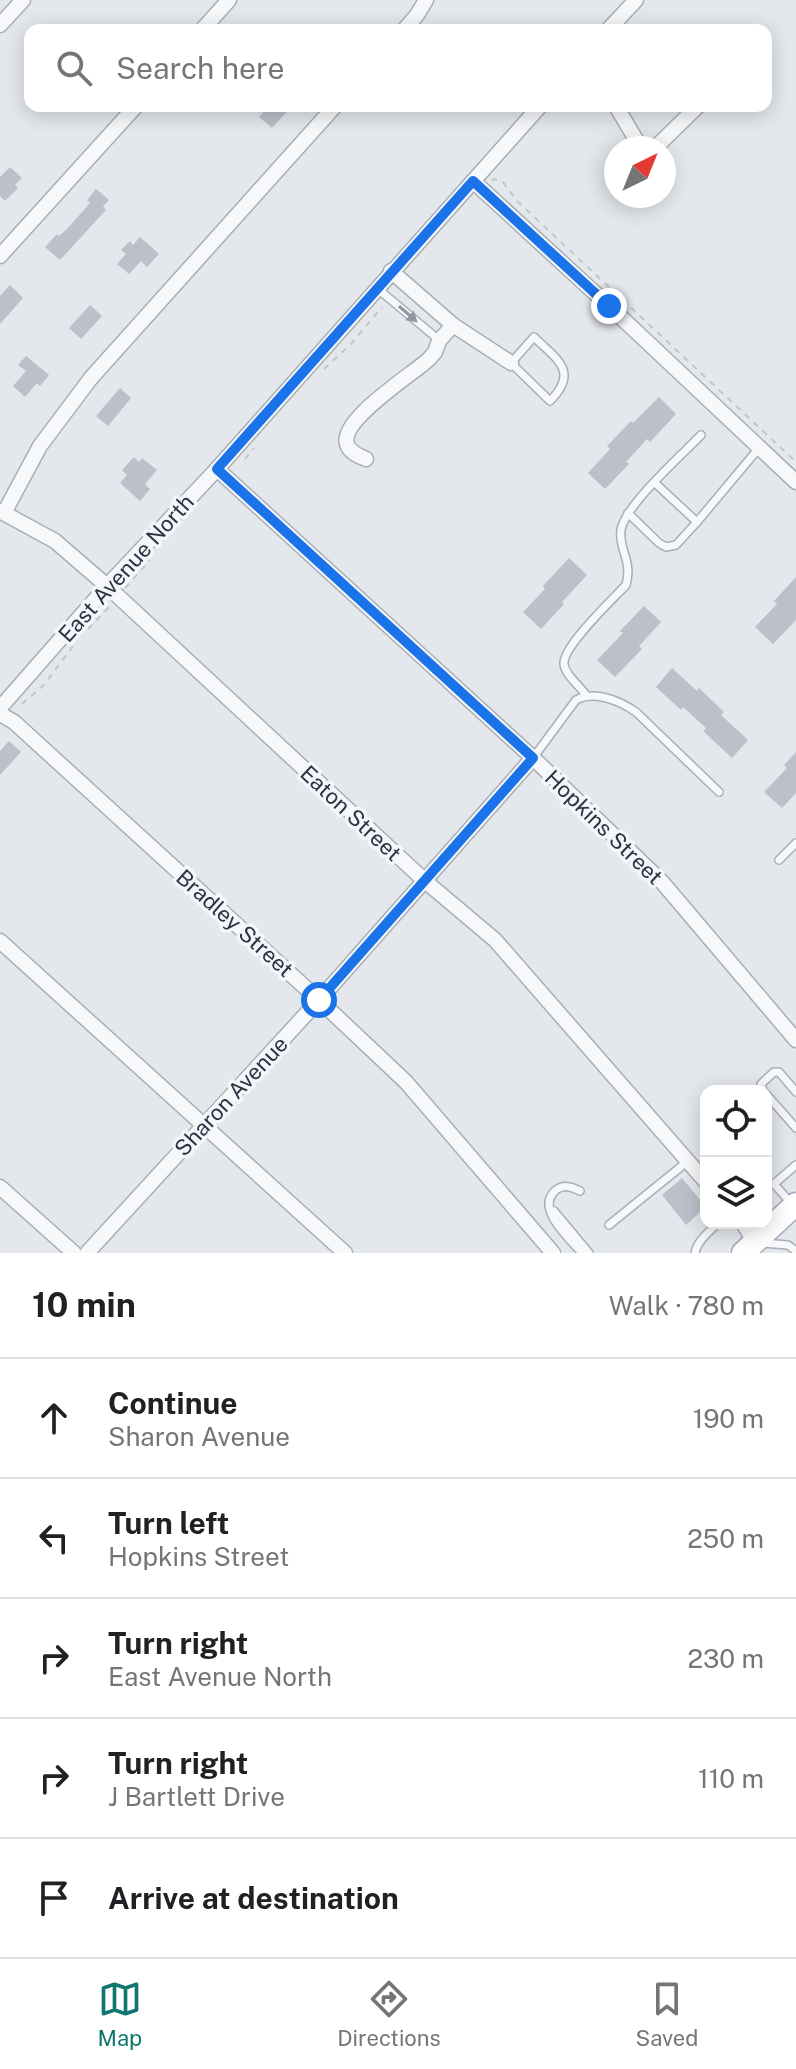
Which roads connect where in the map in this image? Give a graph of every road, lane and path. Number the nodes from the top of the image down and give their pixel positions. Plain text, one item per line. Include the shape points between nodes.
1 (23, 0) edge
2 (229, 0) edge
3 (426, 0) edge
4 (636, 0) edge
5 (207, 24) edge
6 (409, 24) edge
7 (614, 24) edge
8 (0, 25) edge
9 (131, 112) edge
10 (330, 112) edge
11 (535, 112) edge
12 (619, 112) edge
13 (692, 112) edge
14 (633, 136) edge
15 (667, 136) edge
16 (473, 181) junction
17 (0, 256) edge
18 (391, 271) junction
19 (377, 287) junction
20 (453, 325) junction
21 (439, 341) junction
22 (511, 363) junction
23 (701, 435) dead end
24 (760, 448) junction
25 (366, 459) dead end
26 (217, 469) junction
27 (796, 482) edge
28 (655, 483) junction
29 (2, 512) edge
30 (628, 513) junction
31 (697, 522) junction
32 (107, 586) junction
33 (586, 695) junction
34 (0, 711) edge
35 (533, 758) junction
36 (719, 792) dead end
37 (796, 843) edge
38 (779, 860) dead end
39 (425, 881) junction
40 (0, 941) edge
41 (319, 1000) junction
42 (796, 1040) edge
43 (762, 1085) edge
44 (796, 1092) edge
45 (772, 1100) edge
46 (204, 1126) junction
47 (796, 1128) edge
48 (796, 1156) edge
49 (688, 1161) junction
50 (796, 1164) edge
51 (700, 1175) edge
52 (774, 1184) joint
53 (0, 1187) edge
54 (557, 1189) junction
55 (580, 1191) dead end
56 (795, 1205) edge
57 (558, 1225) junction
58 (609, 1225) dead end
59 (712, 1229) edge
60 (745, 1229) edge
61 (541, 1239) junction
62 (751, 1250) edge
63 (796, 1251) edge
64 (74, 1253) edge
65 (87, 1253) edge
66 (345, 1253) edge
67 (553, 1253) edge
68 (582, 1253) edge
69 (589, 1253) edge
70 (695, 1253) edge

1 - 8 street
2 - 5 street
3 - 6 street
4 - 7 street
9 - 17 street
10 - 29 street via 91,378 40,446
11 - 16 street, East Avenue North
12 - 14 street
13 - 15 street
16 - 18 street, East Avenue North
16 - 24 street
18 - 19 street, East Avenue North
18 - 20 street
19 -> 21 lane
19 - 26 street, East Avenue North
20 - 21 street
20 - 22 street
21 - 25 street via 429,359 365,410 347,432 347,445
22 - 22 lane via 534,337 563,368 564,383 550,401
23 - 28 lane
24 - 27 street
24 - 31 lane
26 - 32 street, East Avenue North
26 - 35 street, Hopkins Street
28 - 30 lane
28 - 31 lane
29 - 32 street, Eaton Street via 55,541
30 - 31 lane via 666,547 676,545
30 - 33 lane via 620,538 628,565 626,585 563,660
32 - 34 street, East Avenue North
32 - 39 street, Eaton Street
33 - 35 lane via 576,700
33 - 36 lane via 636,712
34 - 41 street, Bradley Street
35 - 39 street, Sharon Avenue
35 - 42 street, Hopkins Street via 662,882
37 - 38 lane
39 - 41 street, Sharon Avenue
39 - 49 street, Eaton Street via 495,940
40 - 46 street
41 - 46 street, Sharon Avenue
41 - 61 street, Bradley Street via 406,1082
43 - 44 lane via 779,1072
45 - 47 lane
46 - 65 street, Sharon Avenue
46 - 66 street
48 - 50 lane
49 - 51 street, Eaton Street
49 - 58 lane
50 - 52 lane
52 - 56 lane
53 - 64 street
54 - 55 lane via 569,1186
54 - 57 lane via 549,1206
54 - 69 lane via 553,1210
56 - 62 main road
57 - 61 lane
57 - 68 lane
59 - 70 lane
60 - 62 street
61 - 67 street, Bradley Street
62 - 63 lane via 788,1245

